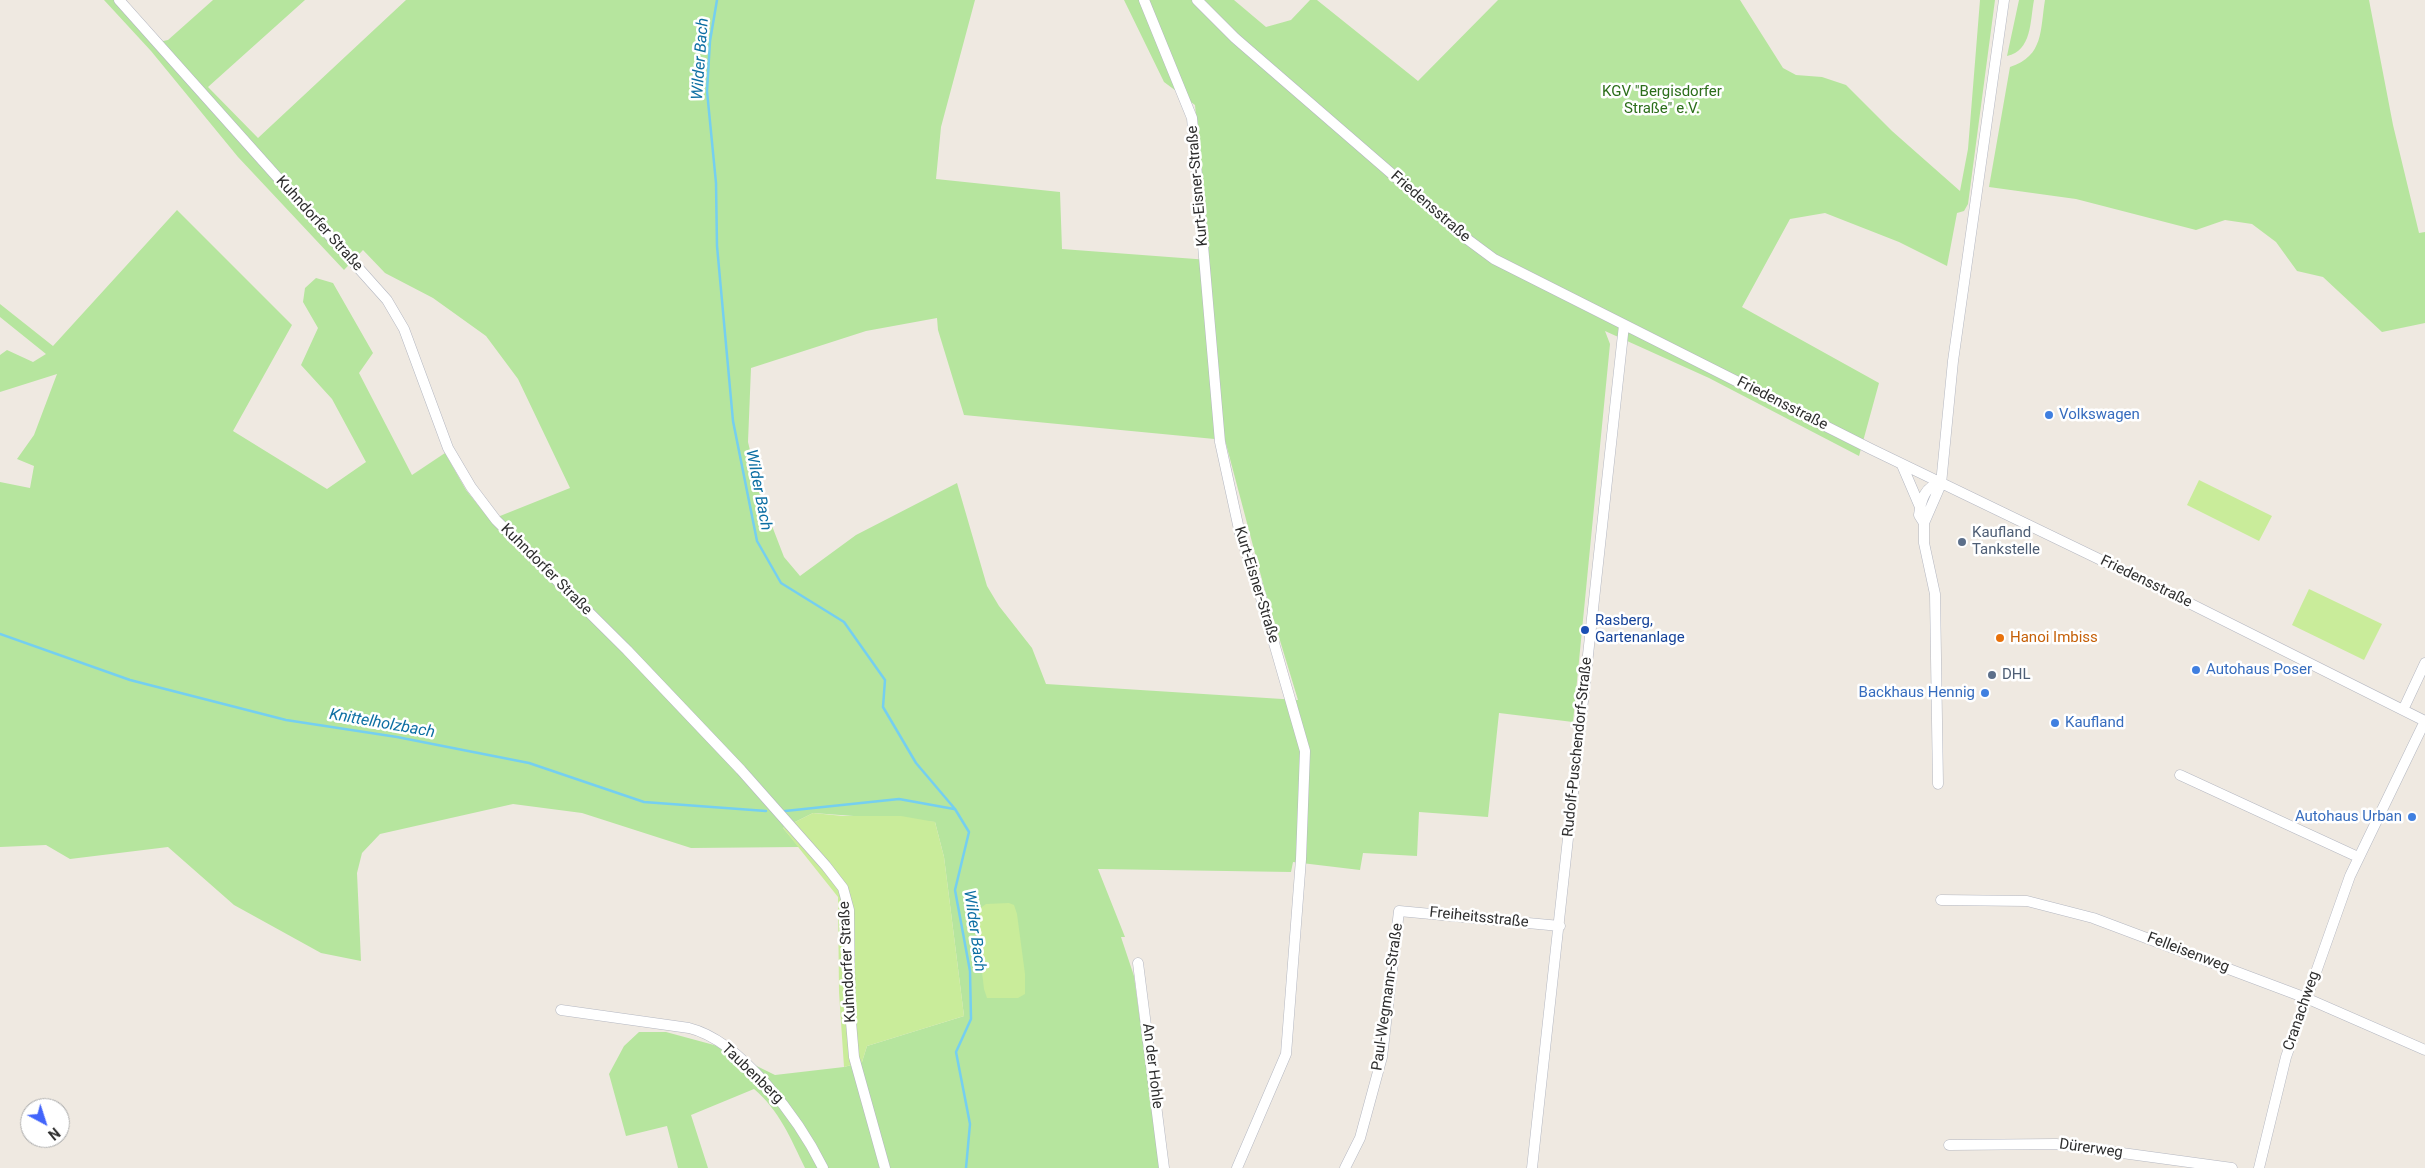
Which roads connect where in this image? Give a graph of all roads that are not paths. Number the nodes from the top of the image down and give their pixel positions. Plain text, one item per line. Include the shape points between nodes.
1 (119, 0) edge
2 (1144, 0) edge
3 (1197, 0) edge
4 (2004, 0) edge
5 (1624, 325) junction
6 (1902, 465) junction
7 (1941, 484) junction
8 (1920, 507) junction
9 (1924, 523) junction
10 (2425, 664) edge
11 (2403, 710) junction
12 (2425, 721) edge
13 (2180, 775) dead end
14 (1938, 784) dead end
15 (2358, 857) junction
16 (1940, 900) dead end
17 (1399, 910) joint
18 (1560, 926) junction
19 (1138, 963) dead end
20 (2306, 998) junction
21 (561, 1010) dead end
22 (2425, 1050) edge
23 (1949, 1145) dead end
24 (823, 1168) edge
25 (885, 1168) edge
26 (1164, 1168) edge
27 (1237, 1168) edge
28 (1345, 1168) edge
29 (1532, 1168) edge
30 (2232, 1168) edge
31 (2259, 1168) edge

1 - 25 street, Kuhndorfer Straße via 387,300 404,329 448,448 496,520 741,770 843,888 849,910 854,1058
2 - 27 street, Kurt-Eisner-Straße via 1192,118 1220,442 1240,534 1305,751 1301,858 1286,1054
3 - 5 street, Friedensstraße via 1235,38 1467,240 1509,268
4 - 7 street via 1953,361
5 - 6 street, Friedensstraße
5 - 18 street, Rudolf-Puschendorf-Straße
6 - 7 street, Friedensstraße
6 - 8 street
7 - 8 street via 1930,487
7 - 9 street
7 - 11 street, Friedensstraße
8 - 9 street via 1919,515
9 - 14 street via 1924,543 1935,594
10 - 11 street
11 - 12 street, Friedensstraße
12 - 15 street, Cranachweg
13 - 15 street
15 - 20 street, Cranachweg
16 - 20 street, Felleisenweg via 2016,900 2062,908 2127,929
17 - 18 street, Freiheitsstraße
17 - 28 street, Paul-Wegmann-Straße via 1382,1057 1360,1138
18 - 29 street, Rudolf-Puschendorf-Straße
19 - 26 street, An der Hohle
20 - 22 street, Felleisenweg
20 - 31 street, Cranachweg via 2276,1091
21 - 24 street, Taubenberg via 689,1028 713,1038 732,1052 794,1116
23 - 30 street, Dürerweg via 2056,1144

